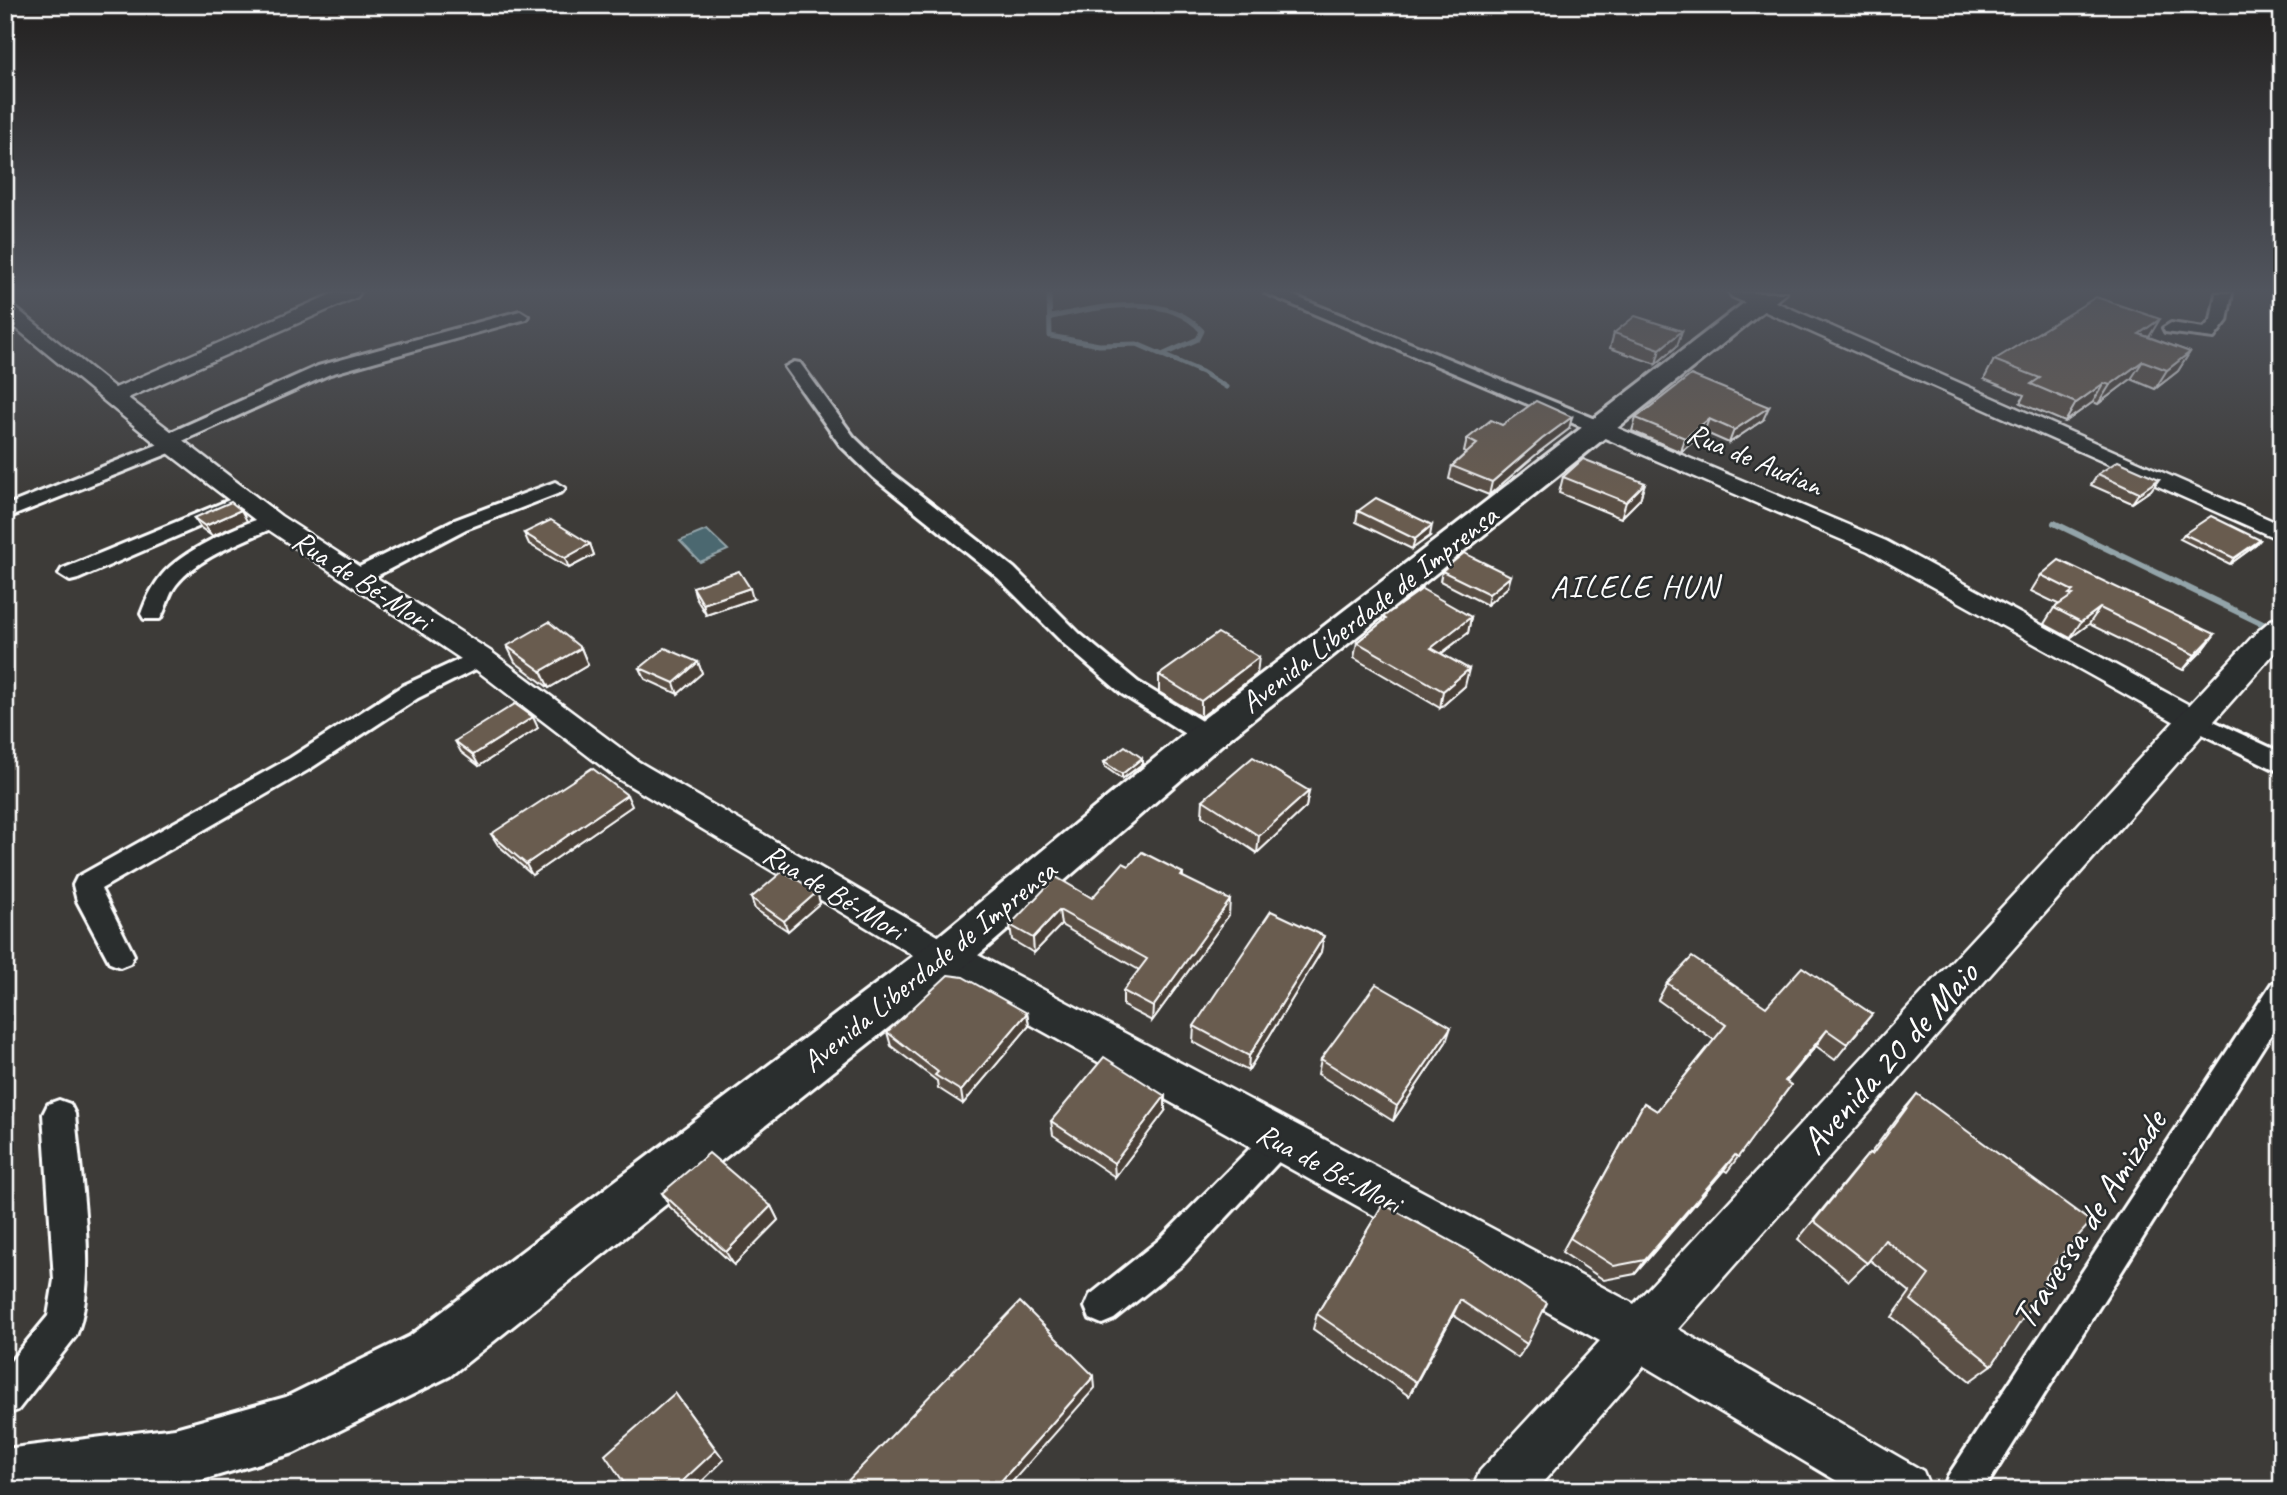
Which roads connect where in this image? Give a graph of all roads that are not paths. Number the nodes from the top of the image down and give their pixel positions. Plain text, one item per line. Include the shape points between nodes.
1 (71, 363) edge
2 (191, 363) edge
3 (350, 363) edge
4 (1443, 363) edge
5 (1679, 363) edge
6 (1905, 363) edge
7 (794, 367) dead end
8 (113, 397) junction
9 (1601, 428) junction
10 (170, 443) junction
11 (555, 488) dead end
12 (244, 500) junction
13 (5, 513) edge
14 (272, 521) junction
15 (2282, 534) edge
16 (70, 574) dead end
17 (357, 577) junction
18 (152, 614) dead end
19 (2277, 632) edge
20 (481, 658) junction
21 (2194, 720) junction
22 (1207, 736) junction
23 (2282, 764) edge
24 (120, 955) dead end
25 (945, 957) junction
26 (2282, 992) edge
27 (59, 1114) dead end
28 (1278, 1141) junction
29 (1102, 1307) dead end
30 (1638, 1334) junction
31 (5, 1397) edge
32 (5, 1479) edge
33 (1499, 1490) edge
34 (1904, 1490) edge
35 (1962, 1490) edge

1 - 8 street, Rua de Bé-Mori
2 - 8 street
3 - 10 street via 324,370
4 - 9 street, Rua de Audian
5 - 9 main road, Avenida Liberdade de Imprensa
6 - 15 street
7 - 22 street via 847,441 881,474 1006,573 1072,639 1130,688
8 - 10 street, Rua de Bé-Mori
9 - 21 street, Rua de Audian via 1877,546
9 - 22 main road, Avenida Liberdade de Imprensa
10 - 12 street, Rua de Bé-Mori
10 - 13 street
11 - 17 street via 459,525
12 - 14 street, Rua de Bé-Mori
12 - 16 street
14 - 17 street, Rua de Bé-Mori
14 - 18 street via 205,554 173,576 163,586
17 - 20 street, Rua de Bé-Mori
19 - 21 main road, Avenida 20 de Maio
20 - 24 street via 410,692 299,764 100,874 88,885 91,901
20 - 25 street, Rua de Bé-Mori via 628,770
21 - 23 street
21 - 30 main road, Avenida 20 de Maio
22 - 25 main road, Avenida Liberdade de Imprensa
25 - 28 main road, Rua de Bé-Mori
25 - 32 main road, Avenida Liberdade de Imprensa via 430,1356 294,1424 175,1458
26 - 35 street, Travessa de Amizade
27 - 31 street via 71,1280 64,1324
28 - 29 street via 1171,1252
28 - 30 main road, Rua de Bé-Mori
30 - 33 main road, Avenida 20 de Maio
30 - 34 main road, Rua de Bé-Mori

